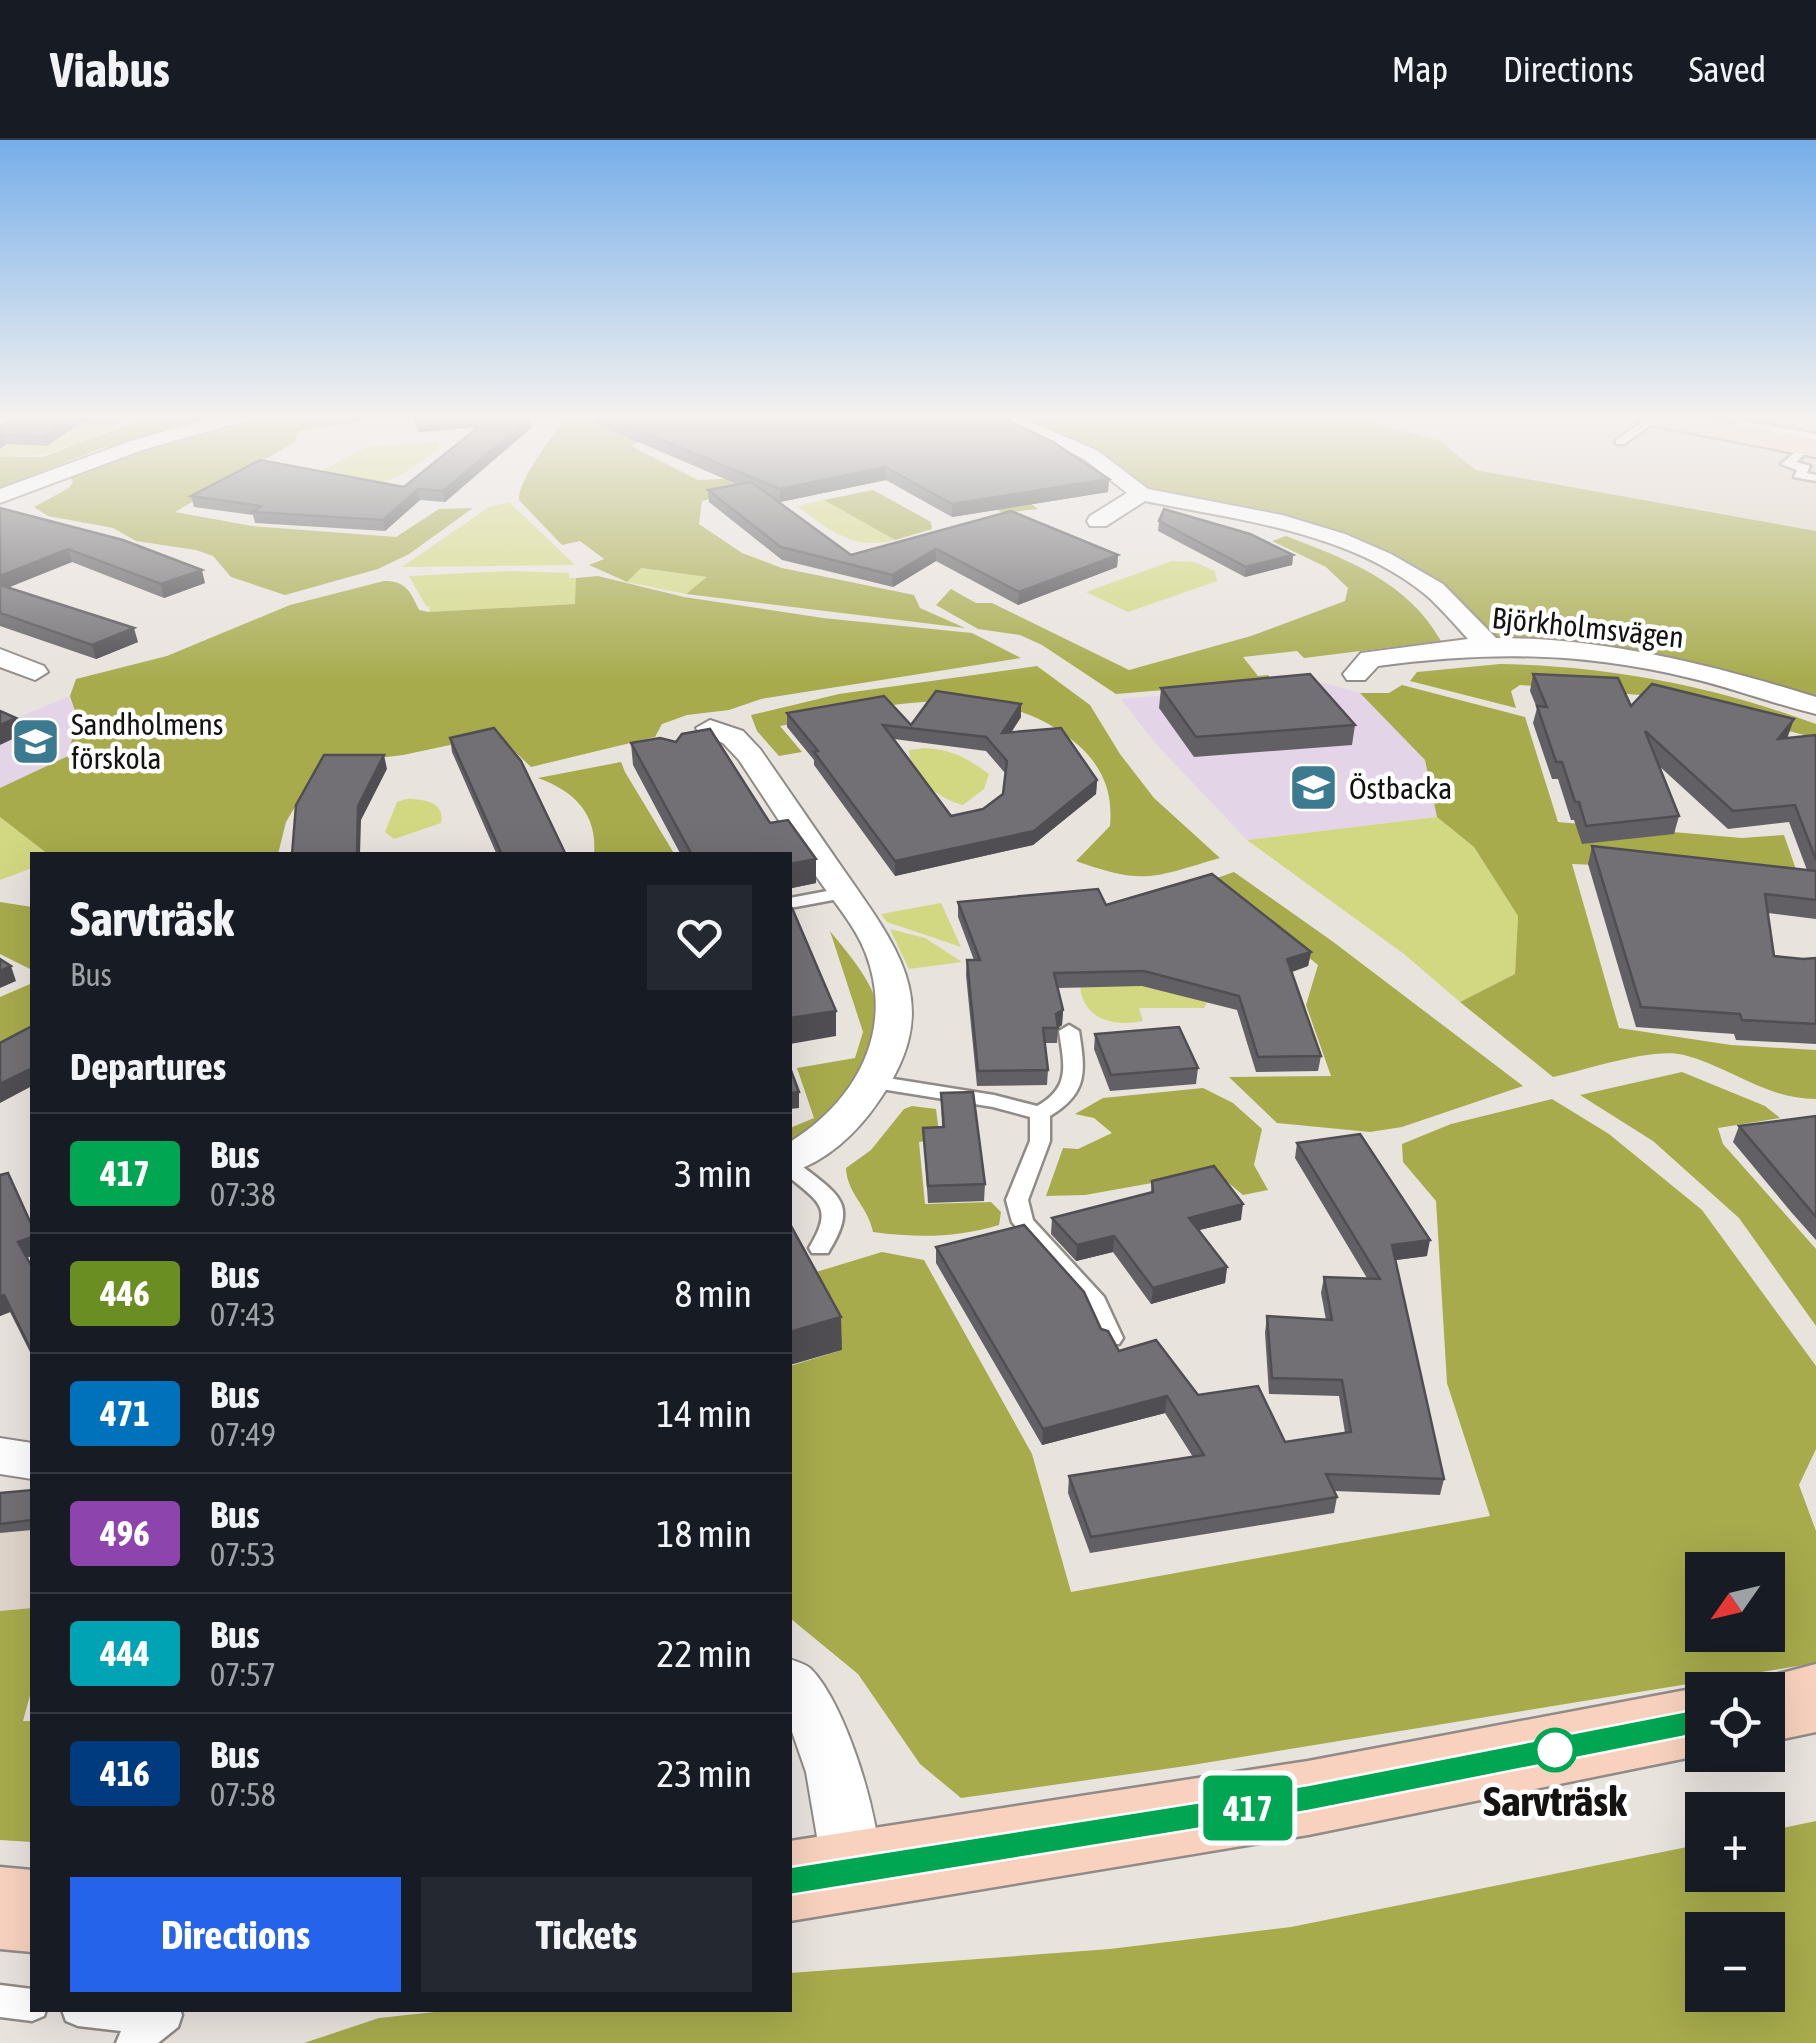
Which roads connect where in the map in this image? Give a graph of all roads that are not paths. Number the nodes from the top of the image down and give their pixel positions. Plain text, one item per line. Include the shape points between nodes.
1 (1123, 505) edge
2 (1196, 505) edge
3 (1098, 521) dead end
4 (1489, 646) junction
5 (0, 658) edge
6 (34, 672) dead end
7 (1356, 674) dead end
8 (1816, 706) edge
9 (701, 732) edge
10 (843, 893) junction
11 (792, 903) edge
12 (1069, 1031) dead end
13 (874, 1082) junction
14 (1040, 1114) junction
15 (792, 1161) edge
16 (792, 1165) edge
17 (820, 1248) dead end
18 (1111, 1338) edge
19 (0, 1456) edge
20 (30, 1461) edge
21 (792, 1684) edge
22 (1816, 1698) edge
23 (1785, 1704) edge
24 (1685, 1723) edge
25 (821, 1877) edge
26 (0, 1908) edge
27 (30, 1911) edge
28 (0, 2002) edge
29 (30, 2005) edge
30 (122, 2012) edge
31 (166, 2014) edge
32 (133, 2043) edge

1 - 3 street
2 - 4 street via 1274,520 1372,554 1434,589
4 - 7 street, Björkholmsvägen via 1370,659
4 - 8 street, Björkholmsvägen via 1636,660
5 - 6 street
9 - 10 street via 733,737 750,755
10 - 11 lane
10 - 13 street via 892,979 894,1038
12 - 14 lane via 1072,1085
13 - 14 lane
13 - 15 street via 844,1119
14 - 18 lane via 1040,1141 1016,1200 1023,1222 1096,1302
16 - 17 lane via 834,1210
19 - 20 street
21 - 25 street via 831,1757
22 - 23 street
24 - 25 street via 1308,1798
26 - 27 street
28 - 29 lane
30 - 31 lane
31 - 32 lane

